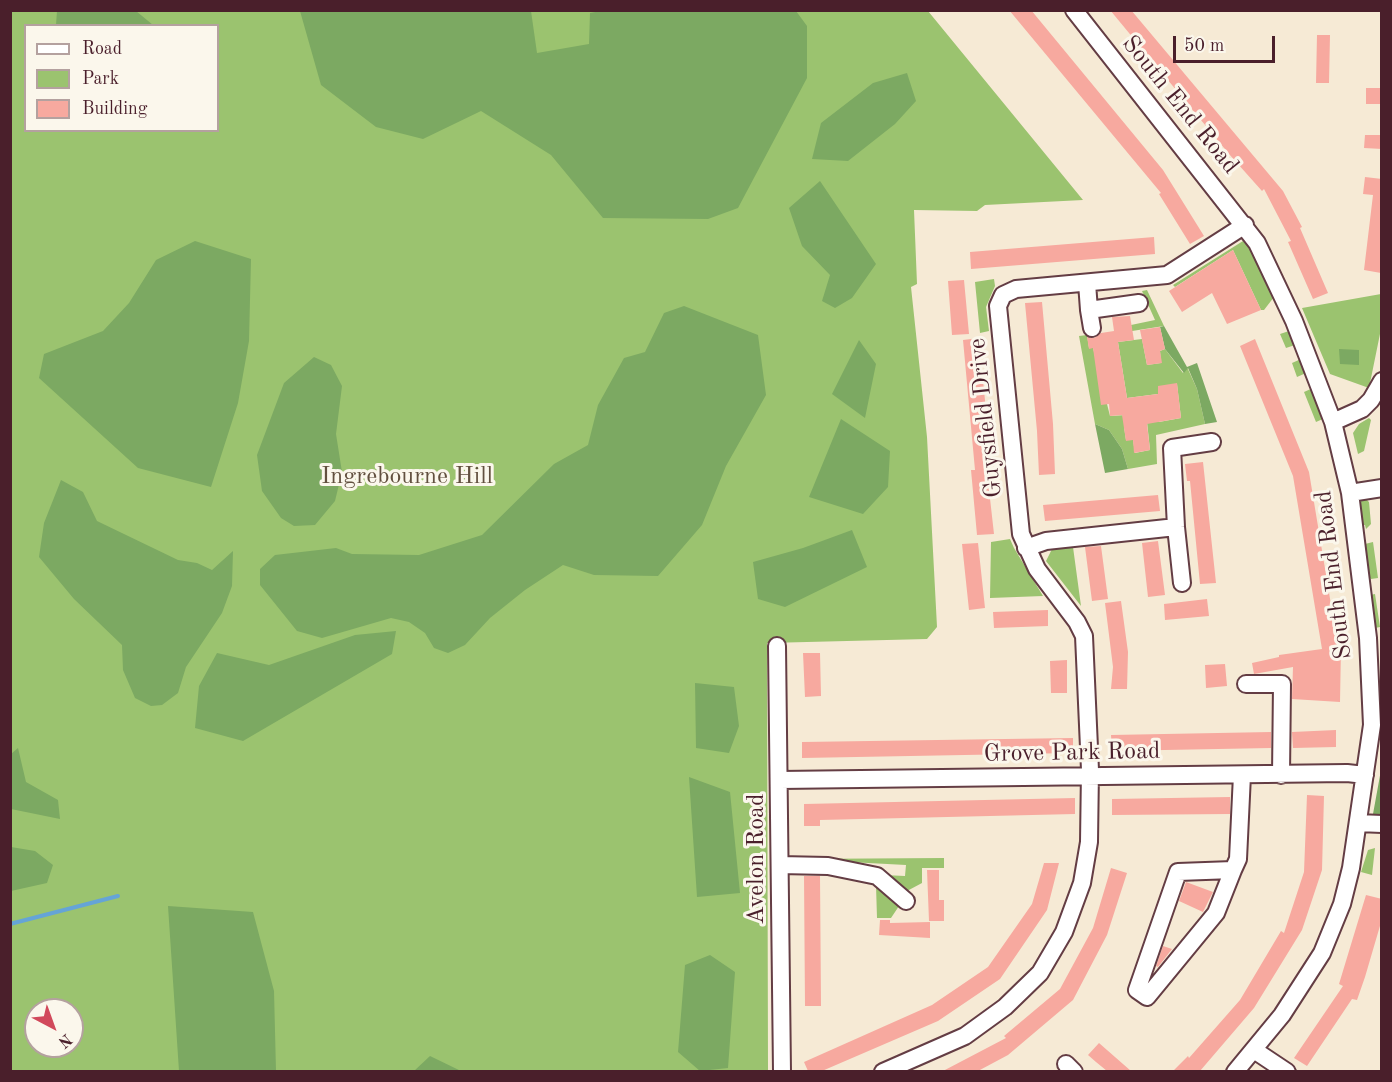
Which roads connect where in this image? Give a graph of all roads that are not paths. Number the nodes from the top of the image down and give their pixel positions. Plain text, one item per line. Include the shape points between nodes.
1 (1074, 10) edge
2 (1245, 225) junction
3 (1087, 283) junction
4 (1139, 303) dead end
5 (1089, 310) junction
6 (1092, 328) dead end
7 (1382, 381) edge
8 (1333, 422) junction
9 (1212, 442) dead end
10 (1382, 488) edge
11 (1350, 494) junction
12 (1176, 527) junction
13 (1026, 548) junction
14 (1182, 583) dead end
15 (777, 646) dead end
16 (1246, 684) dead end
17 (1377, 725) edge
18 (1242, 775) junction
19 (1281, 775) junction
20 (1365, 775) junction
21 (1090, 776) junction
22 (780, 780) junction
23 (1358, 823) junction
24 (1382, 824) edge
25 (780, 865) junction
26 (1233, 870) junction
27 (906, 901) dead end
28 (1254, 1050) junction
29 (782, 1071) edge
30 (884, 1071) edge
31 (1235, 1071) edge
32 (1287, 1071) edge

1 - 2 street, South End Road
2 - 3 street, Guysfield Drive via 1167,275
2 - 8 street, South End Road via 1271,268
3 - 5 street
3 - 13 street, Guysfield Drive via 1016,290 1003,295 999,306
4 - 5 street
5 - 6 street
7 - 8 street via 1362,409
8 - 11 street, South End Road
9 - 12 street via 1172,448
10 - 11 street
11 - 17 street, South End Road
12 - 13 street via 1046,541
12 - 14 street
13 - 21 street, Guysfield Drive via 1084,636
15 - 22 street, Avelon Road
16 - 19 street via 1282,684
17 - 20 street, South End Road
18 - 19 street, Grove Park Road
18 - 21 street, Grove Park Road
18 - 26 street via 1238,859
19 - 20 street, Grove Park Road
20 - 23 street, South End Road
21 - 22 street, Grove Park Road
21 - 30 street, Guysfield Drive via 1089,842 1082,883 1064,932 1040,973 1005,1007 965,1036
22 - 25 street, Avelon Road
23 - 24 street
23 - 28 street, South End Road via 1351,868 1332,933 1306,980
25 - 27 street via 828,866 877,876
25 - 29 street, Avelon Road
26 - 26 street via 1216,913 1171,971 1148,997 1137,990 1178,872
28 - 31 street, South End Road
28 - 32 street

